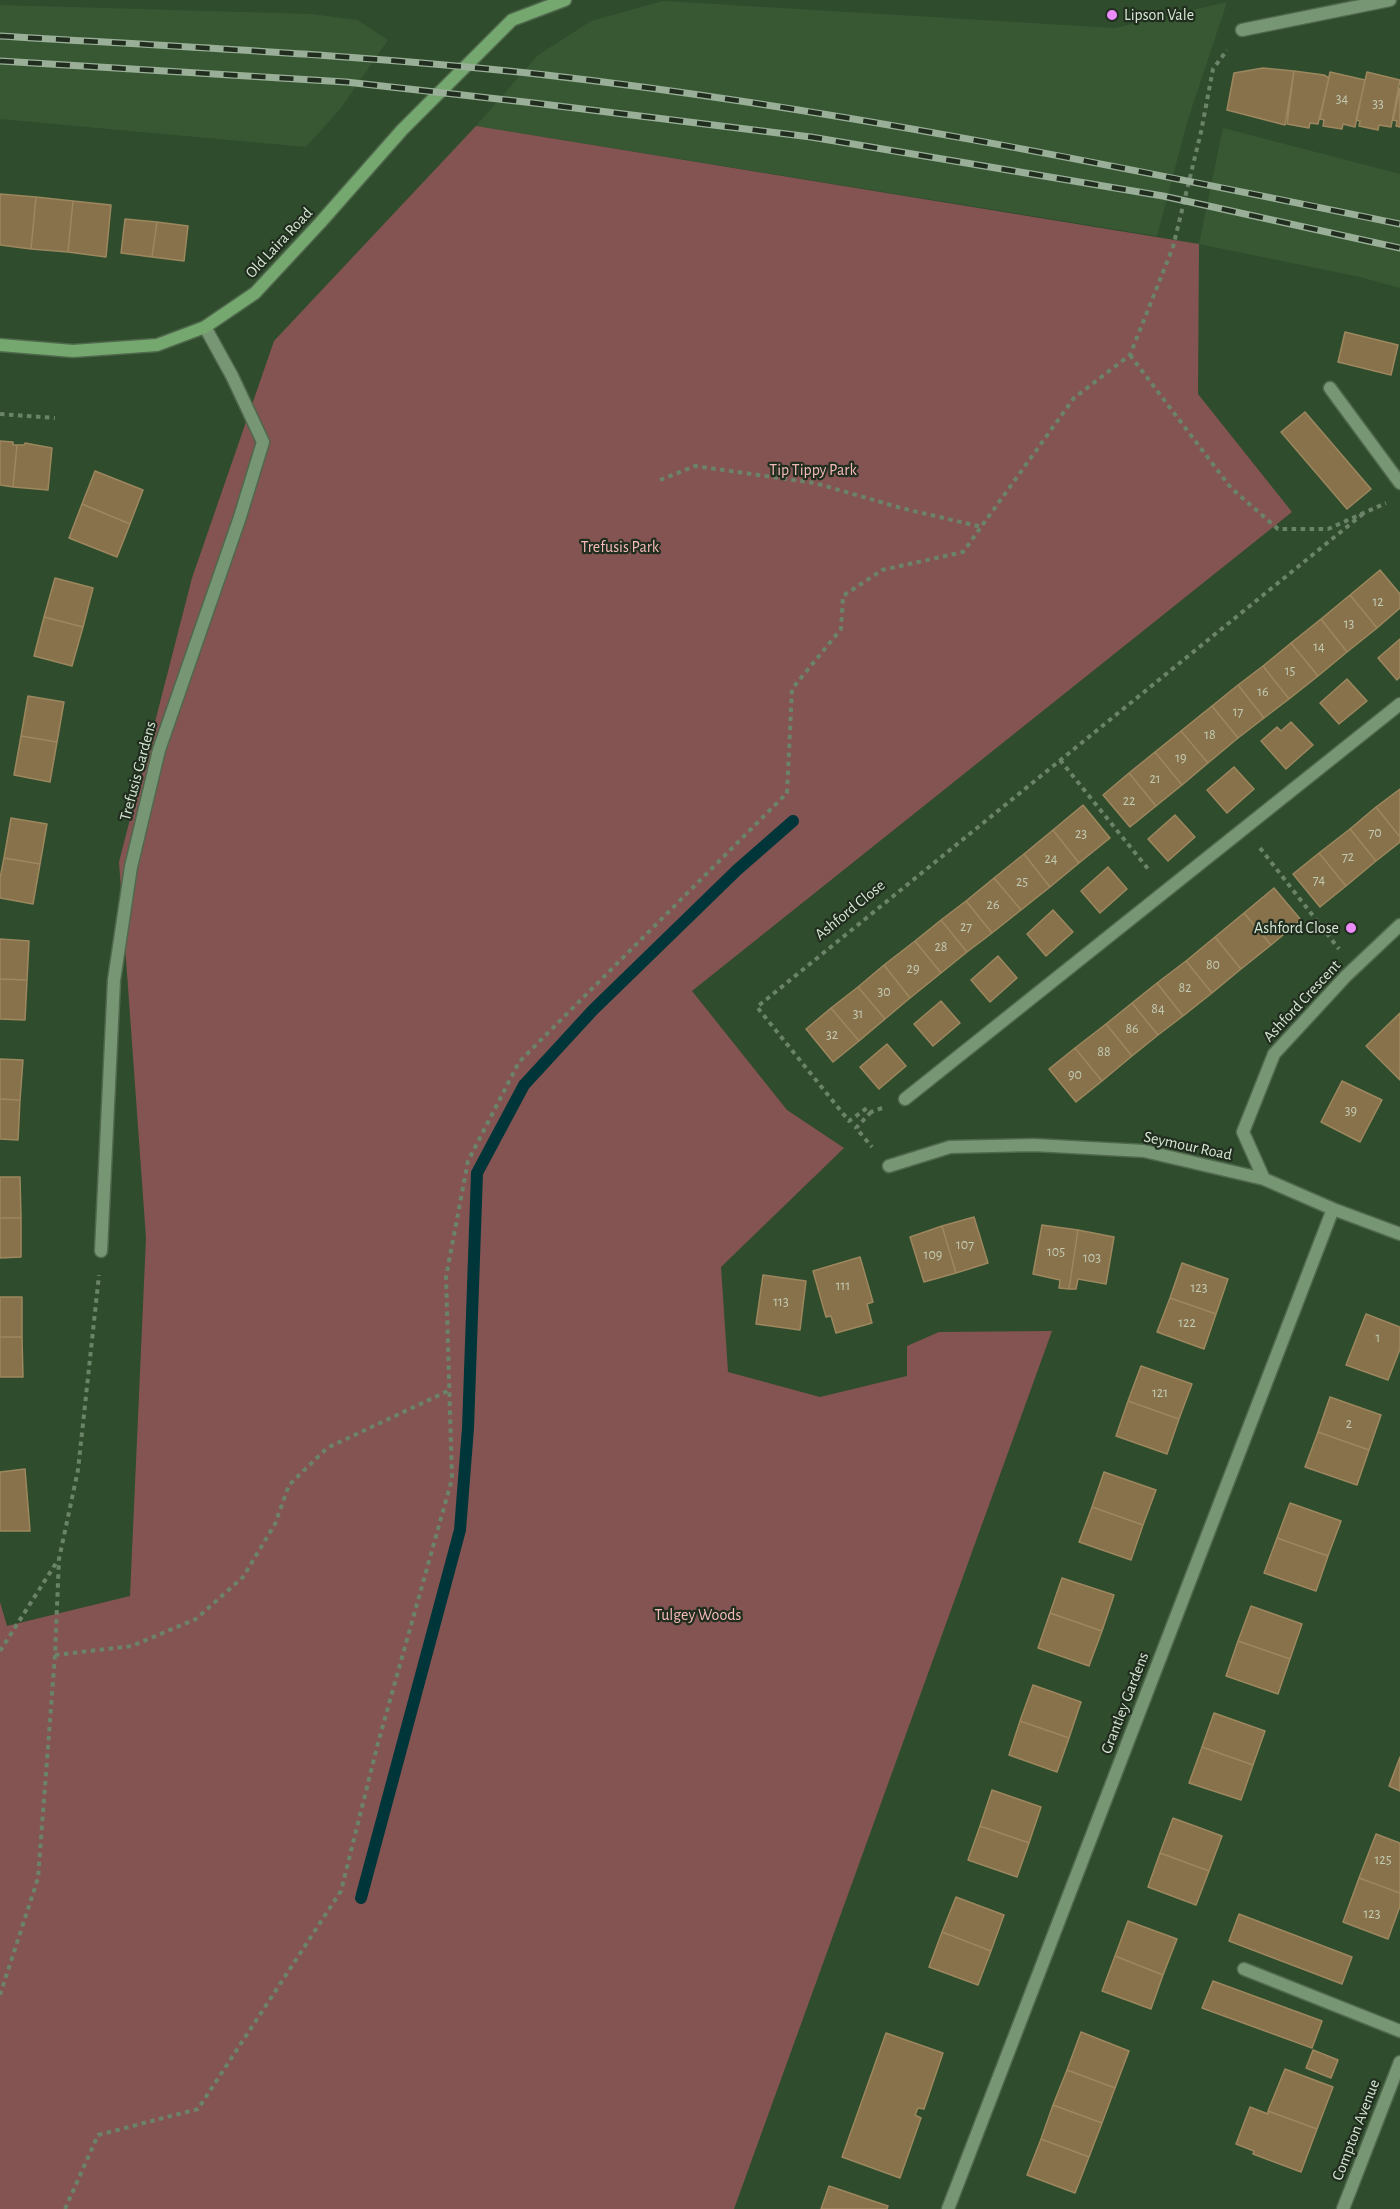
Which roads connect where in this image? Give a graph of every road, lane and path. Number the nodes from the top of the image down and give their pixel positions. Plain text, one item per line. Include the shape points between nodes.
1 (565, 0) edge
2 (1390, 0) edge
3 (1242, 30) dead end
4 (1213, 69) dead end
5 (205, 327) junction
6 (0, 345) edge
7 (1130, 355) junction
8 (1330, 388) dead end
9 (0, 414) edge
10 (55, 418) dead end
11 (660, 480) dead end
12 (1400, 483) edge
13 (1391, 500) dead end
14 (1364, 513) junction
15 (982, 526) junction
16 (1400, 704) edge
17 (1060, 760) junction
18 (1245, 829) junction
19 (1166, 891) junction
20 (1400, 926) edge
21 (1354, 968) junction
22 (905, 1099) joint
23 (871, 1112) junction
24 (890, 1166) joint
25 (1264, 1179) junction
26 (1333, 1209) junction
27 (1400, 1234) edge
28 (101, 1251) joint
29 (450, 1390) junction
30 (58, 1559) junction
31 (0, 1651) edge
32 (55, 1655) junction
33 (1244, 1969) dead end
34 (0, 1995) edge
35 (1400, 2031) edge
36 (1400, 2062) edge
37 (65, 2209) edge
38 (948, 2209) edge
39 (1343, 2209) edge

1 - 5 main road, Old Laira Road via 512,20 402,130 255,293
2 - 3 street
4 - 7 path via 1173,247
5 - 6 main road, Old Laira Road via 157,345 73,351
5 - 28 street, Trefusis Gardens via 263,442 159,750 131,867 114,980
7 - 14 path via 1231,488 1278,529 1328,529
7 - 15 path via 1074,398
8 - 12 street
9 - 10 path
11 - 15 path via 695,466 815,483
13 - 14 path
14 - 17 path, Ashford Close
15 - 29 path via 963,552 882,570 843,596 841,629 792,689 787,793 519,1062 468,1161 446,1277
16 - 18 street
17 - 19 path
17 - 23 path, Ashford Close via 757,1007 849,1121 867,1108
18 - 19 street
18 - 21 path
19 - 22 street
20 - 21 street, Ashford Crescent
21 - 25 street, Ashford Crescent via 1274,1054 1243,1132
22 - 23 path
23 - 24 path via 855,1128
24 - 25 street, Seymour Road via 950,1147 1034,1145 1144,1151
25 - 26 street, Seymour Road
26 - 27 street, Seymour Road
26 - 38 street, Grantley Gardens
28 - 30 path via 78,1470
29 - 32 path via 327,1448 289,1485 274,1524 243,1577 196,1619 132,1646
29 - 37 path via 452,1479 341,1891 198,2109 98,2134
30 - 31 path
30 - 32 path
32 - 34 path via 38,1878
33 - 35 street
36 - 39 street, Compton Avenue

